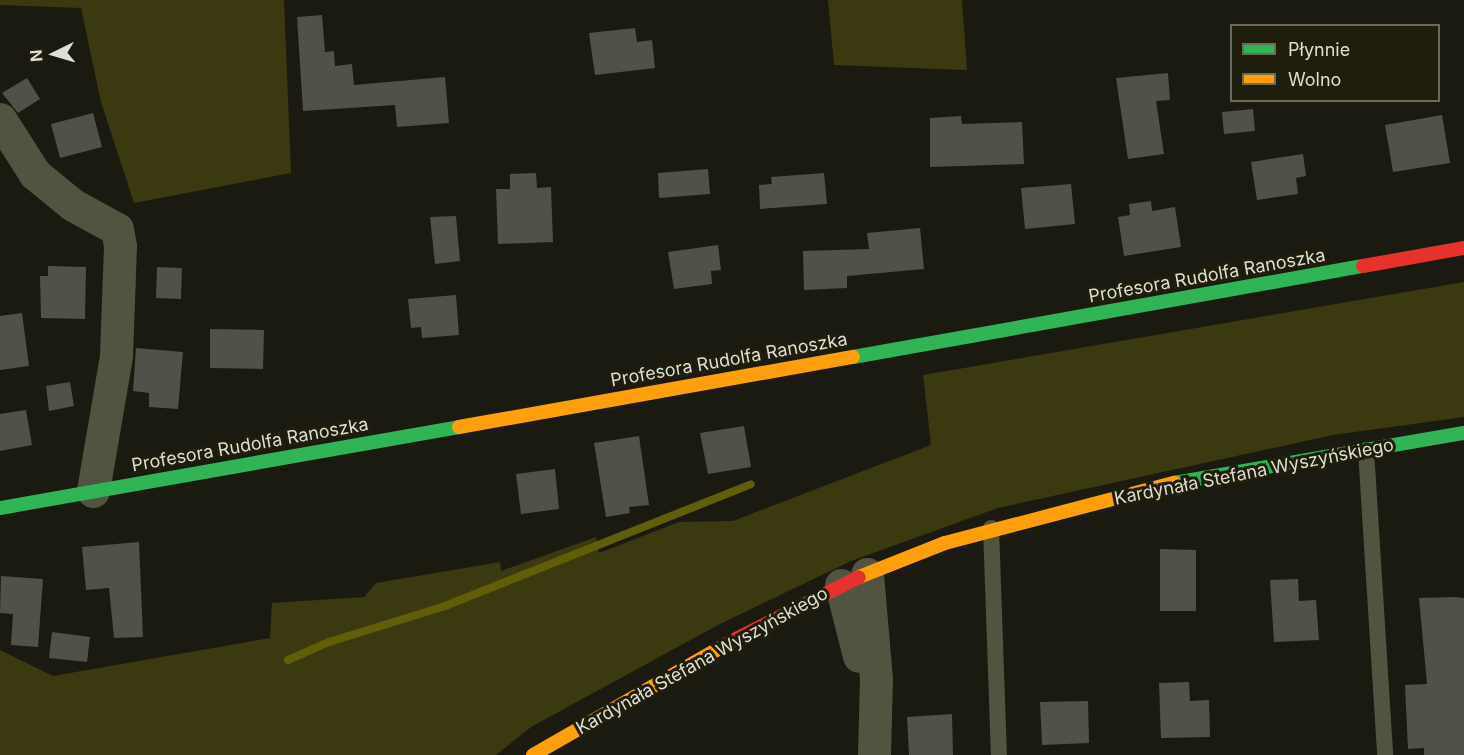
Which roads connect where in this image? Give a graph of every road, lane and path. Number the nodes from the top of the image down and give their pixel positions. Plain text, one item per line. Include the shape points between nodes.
1 (0, 119) edge
2 (1464, 248) edge
3 (1464, 434) edge
4 (1366, 450) junction
5 (93, 491) junction
6 (0, 508) edge
7 (991, 528) junction
8 (854, 580) junction
9 (533, 755) edge
10 (869, 755) edge
11 (874, 755) edge
12 (999, 755) edge
13 (1385, 755) edge

1 - 5 street via 35,174 73,205 117,229 120,246 116,356
2 - 5 street, Profesora Rudolfa Ranoszka
3 - 4 street, Kardynała Stefana Wyszyńskiego
4 - 7 street, Kardynała Stefana Wyszyńskiego via 1170,484
4 - 13 lane
5 - 6 street, Profesora Rudolfa Ranoszka
7 - 8 street, Kardynała Stefana Wyszyńskiego
7 - 12 lane
8 - 9 street, Kardynała Stefana Wyszyńskiego via 746,633
8 - 10 street, Kardynała Stefana Wyszyńskiego
8 - 11 street via 876,678

